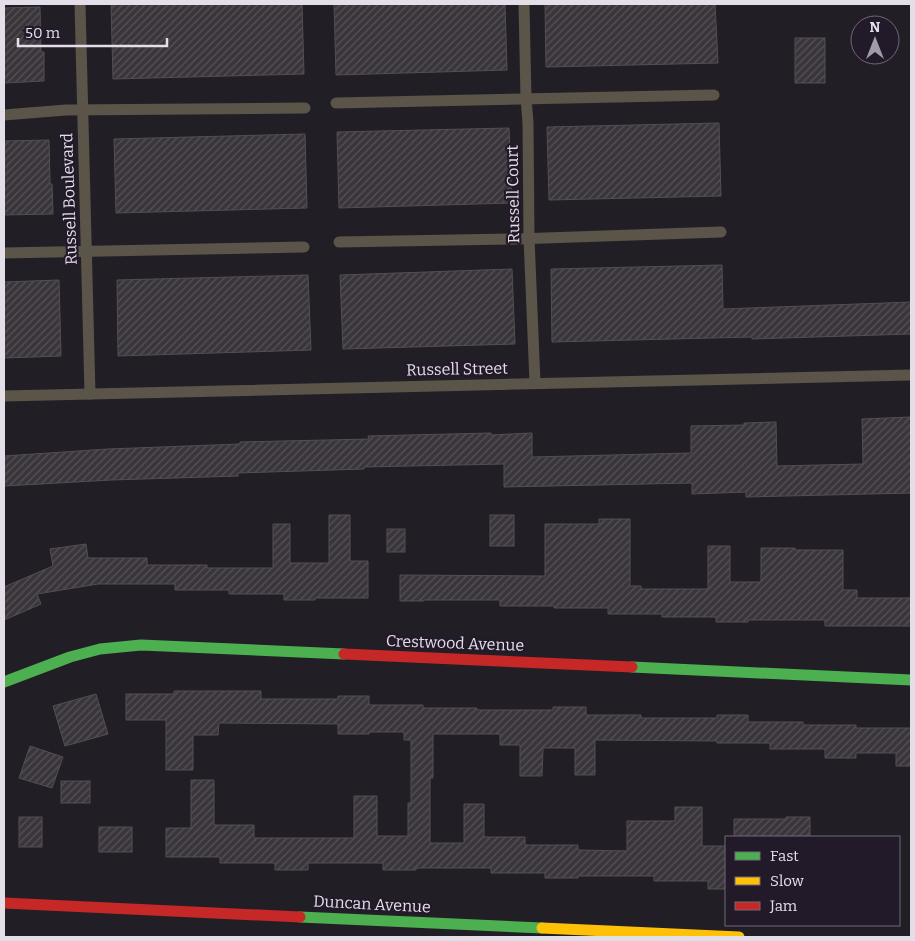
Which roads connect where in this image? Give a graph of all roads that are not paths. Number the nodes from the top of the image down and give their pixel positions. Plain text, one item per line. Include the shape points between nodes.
1 (80, 4) edge
2 (524, 4) edge
3 (714, 95) dead end
4 (526, 98) junction
5 (336, 104) dead end
6 (305, 108) dead end
7 (82, 110) junction
8 (4, 115) edge
9 (721, 232) dead end
10 (529, 238) junction
11 (339, 242) dead end
12 (304, 246) dead end
13 (86, 250) junction
14 (4, 253) edge
15 (911, 375) edge
16 (534, 383) junction
17 (90, 394) junction
18 (4, 396) edge
19 (911, 680) edge
20 (4, 682) edge
21 (4, 902) edge
22 (739, 937) edge

1 - 7 lane, Russell Boulevard
2 - 4 lane, Russell Court
3 - 4 lane
4 - 5 lane
4 - 10 lane, Russell Court
6 - 7 lane
7 - 8 lane
7 - 13 lane, Russell Boulevard
9 - 10 lane
10 - 11 lane
10 - 16 lane, Russell Court
12 - 13 lane
13 - 14 lane
13 - 17 lane, Russell Boulevard
15 - 16 lane, Russell Street
16 - 17 lane, Russell Street
17 - 18 lane, Russell Street
19 - 20 street, Crestwood Avenue via 141,645 70,656
21 - 22 street, Duncan Avenue

